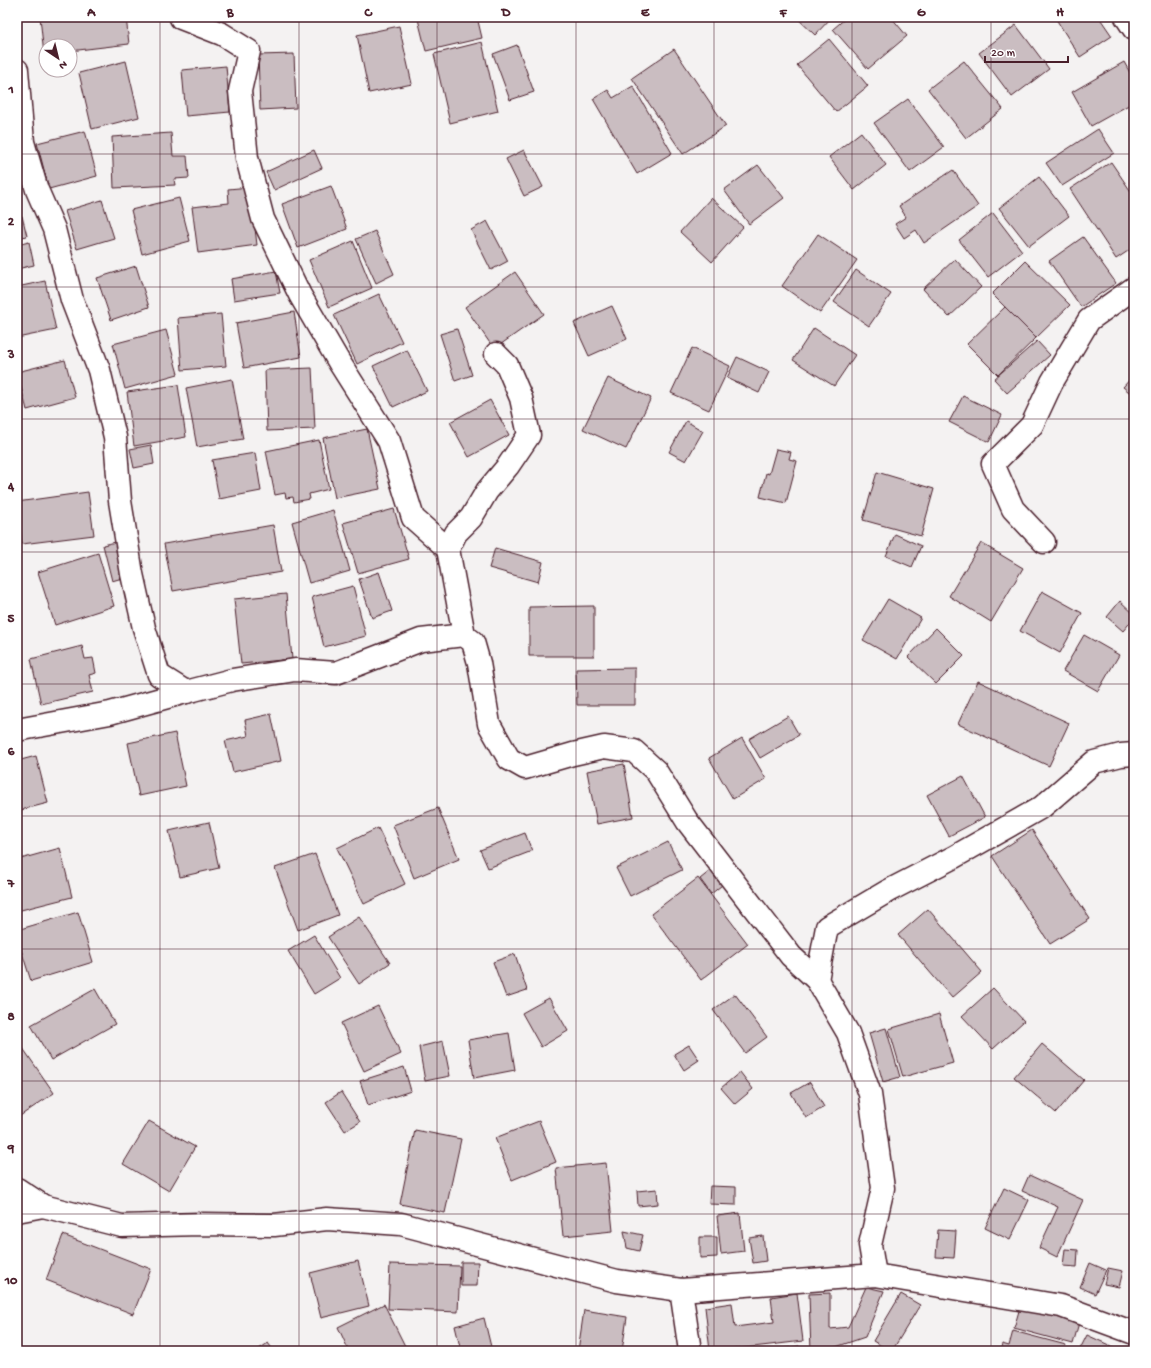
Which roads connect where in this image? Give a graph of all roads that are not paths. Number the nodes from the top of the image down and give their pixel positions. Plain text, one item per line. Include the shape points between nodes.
1 (1126, 17) edge
2 (181, 18) dead end
3 (1134, 28) edge
4 (17, 70) edge
5 (1134, 288) edge
6 (496, 354) dead end
7 (1044, 542) dead end
8 (448, 549) junction
9 (464, 635) junction
10 (186, 692) junction
11 (17, 730) edge
12 (1134, 754) edge
13 (817, 980) junction
14 (17, 1189) edge
15 (43, 1206) junction
16 (17, 1211) edge
17 (875, 1275) junction
18 (681, 1290) junction
19 (1134, 1333) edge
20 (690, 1351) edge

1 - 3 street
2 - 8 street via 222,34 249,52 240,91 247,158 263,219 300,295 389,441 413,518
4 - 10 street via 23,142 37,190 54,229 72,300 99,370 115,437 122,516 144,628 159,675
5 - 7 street via 1089,320 1052,382 1032,425 993,464 1013,509
6 - 8 street via 506,365 521,398 529,435 487,491 471,518 456,533
8 - 9 street
9 - 10 street via 421,640 336,673 295,670 232,680
9 - 13 street via 473,642 479,663 489,724 509,758 525,768 604,747 634,751 656,771 687,821 791,956
10 - 11 street via 110,713
12 - 13 street via 1094,762 1042,807 827,927
13 - 17 street via 848,1033 870,1094 883,1188 870,1245
14 - 15 street
15 - 16 street
15 - 18 street via 122,1226 274,1225 327,1219 401,1224 617,1282
17 - 18 street
17 - 19 street via 1061,1306
18 - 20 street

